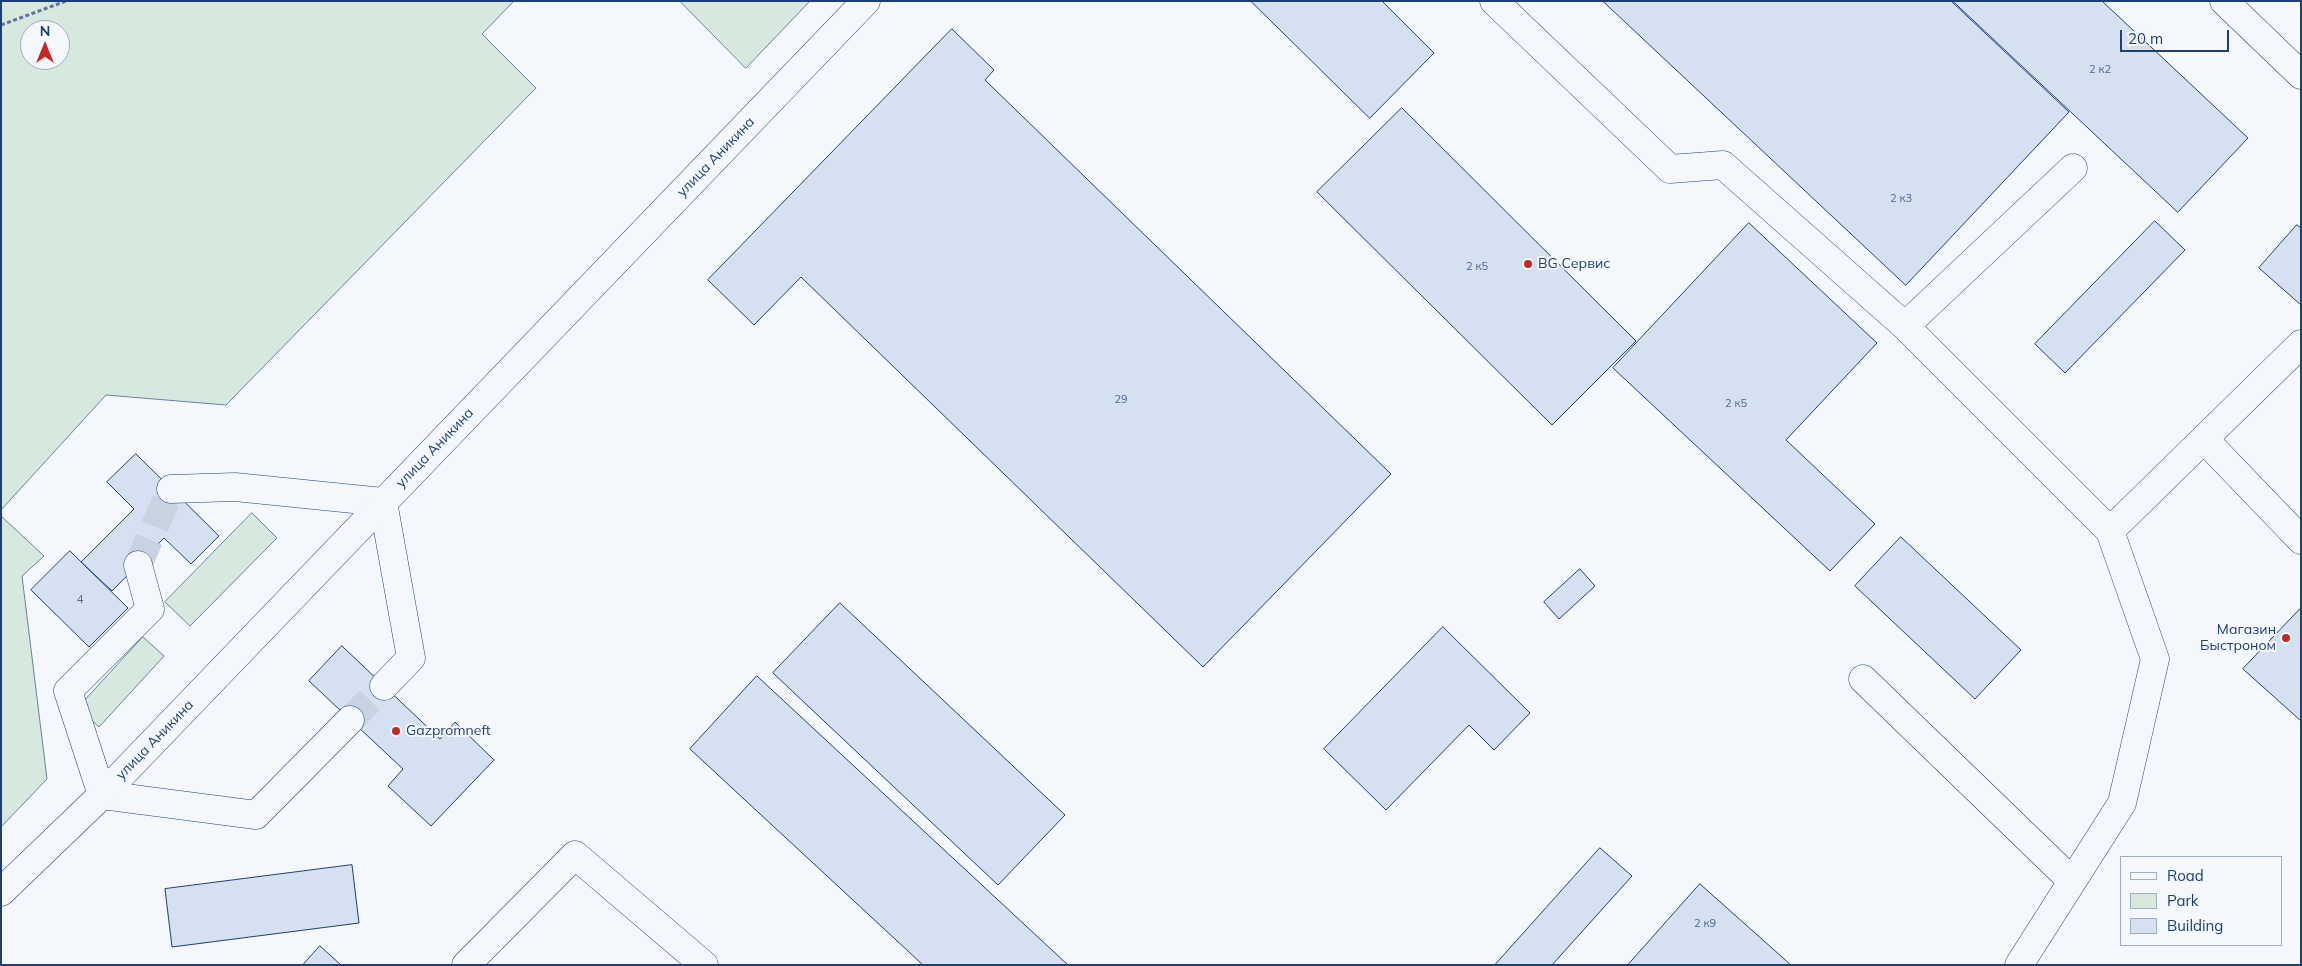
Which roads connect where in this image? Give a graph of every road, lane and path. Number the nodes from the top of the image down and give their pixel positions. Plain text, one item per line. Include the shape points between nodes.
1 (66, 1) edge
2 (866, 1) edge
3 (1494, 1) edge
4 (2224, 1) edge
5 (1, 26) edge
6 (2298, 66) edge
7 (2073, 168) dead end
8 (1905, 326) junction
9 (2301, 344) edge
10 (2204, 439) junction
11 (171, 489) dead end
12 (383, 502) junction
13 (2110, 531) junction
14 (2301, 540) edge
15 (138, 565) tunnel mouth
16 (1863, 680) dead end
17 (384, 686) tunnel mouth
18 (350, 720) tunnel mouth
19 (102, 795) junction
20 (2072, 881) junction
21 (1, 892) edge
22 (466, 965) edge
23 (704, 965) edge
24 (2019, 965) edge

1 - 5 path
2 - 12 main road, улица Аникина
3 - 8 main road via 1670,169 1722,164
4 - 6 main road
7 - 8 main road
8 - 13 main road
9 - 10 main road
10 - 13 main road
10 - 14 main road
11 - 12 main road via 235,487
12 - 17 main road via 411,658
12 - 19 main road, улица Аникина
13 - 20 main road via 2155,659 2122,803
15 - 19 main road via 150,610 68,691
16 - 20 main road
18 - 19 main road via 256,815
19 - 21 main road, улица Аникина
20 - 24 main road
22 - 23 main road via 575,855

